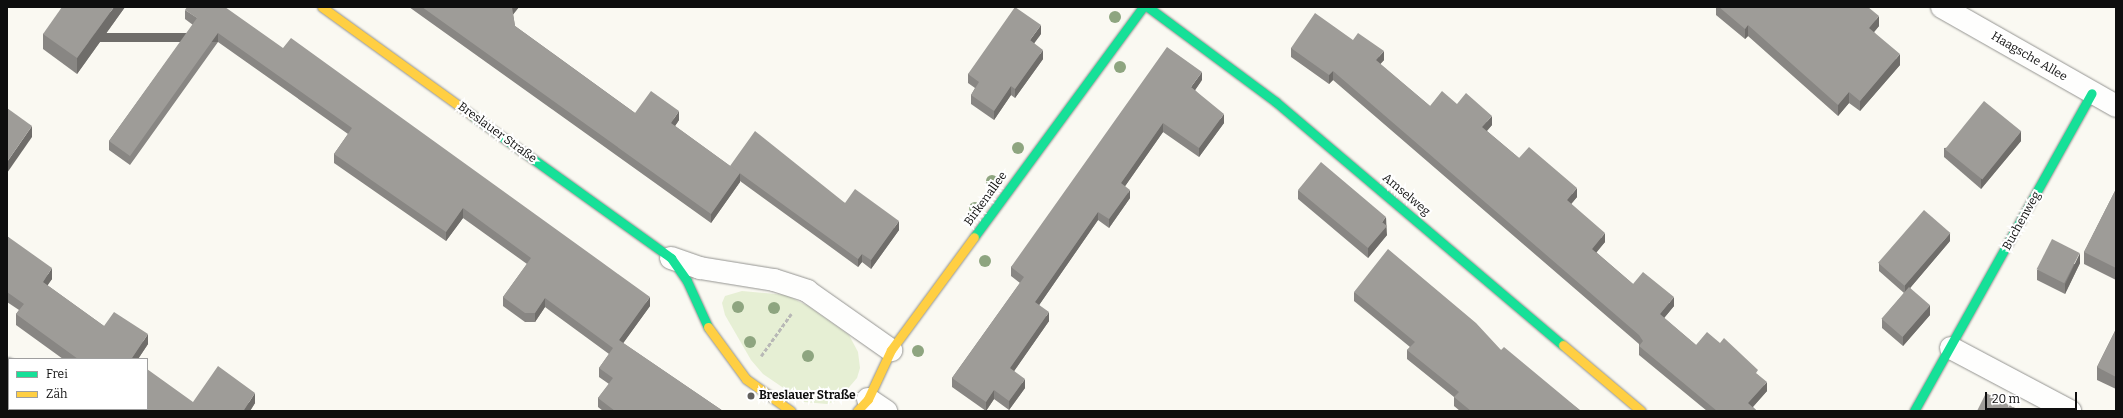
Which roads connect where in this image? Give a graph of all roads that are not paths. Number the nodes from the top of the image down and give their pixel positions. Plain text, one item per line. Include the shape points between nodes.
1 (322, 7) edge
2 (1143, 7) edge
3 (1148, 7) edge
4 (1942, 7) edge
5 (2092, 93) junction
6 (2116, 106) edge
7 (671, 258) junction
8 (1951, 348) junction
9 (891, 350) junction
10 (862, 405) edge
11 (791, 411) edge
12 (886, 411) edge
13 (1641, 411) edge
14 (1914, 411) edge
15 (2070, 411) edge

1 - 7 street, Breslauer Straße
2 - 9 street, Birkenallee
3 - 13 street, Amselweg via 1276,102
4 - 5 street, Haagsche Allee
5 - 6 street, Haagsche Allee
5 - 8 street, Buchenweg
7 - 9 street, Breslauer Straße via 700,268 774,280 807,291
7 - 11 street, Breslauer Straße via 687,282 714,339 746,379
8 - 14 street, Buchenweg
8 - 15 street
9 - 10 street, Birkenallee
10 - 12 street

